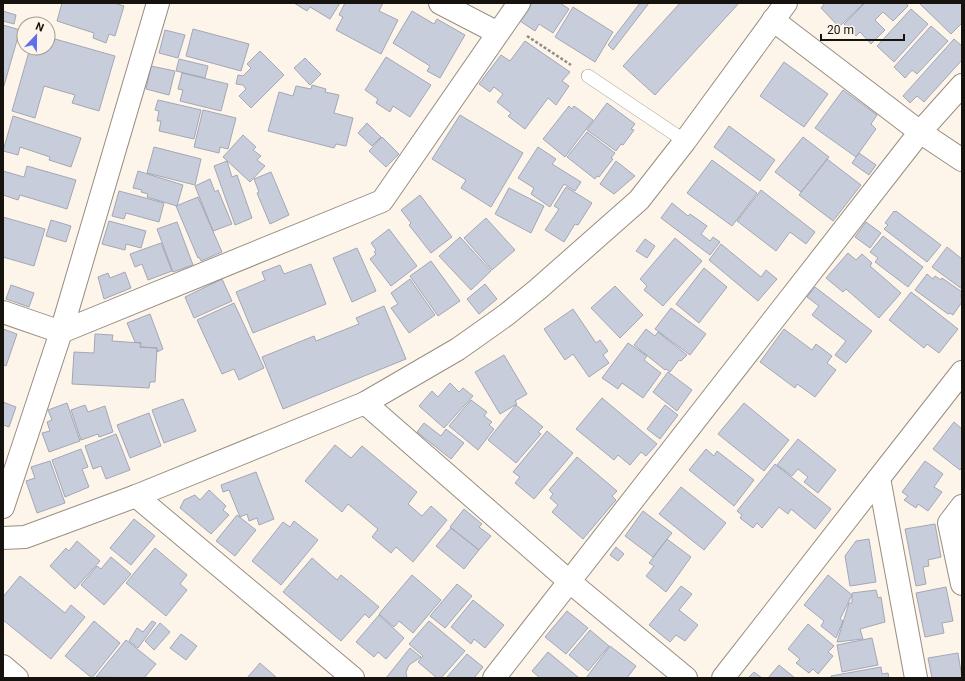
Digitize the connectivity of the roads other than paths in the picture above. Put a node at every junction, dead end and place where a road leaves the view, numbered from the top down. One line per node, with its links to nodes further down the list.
1 (158, 3): 12 (street)
2 (440, 3): 5 (street)
3 (518, 3): 5 (street)
4 (780, 11): 8 (street); 9 (street)
5 (502, 27): 12 (street)
6 (588, 76): 9 (lane)
7 (962, 85): 8 (street)
8 (920, 132): 10 (street); 20 (street)
9 (685, 141): 14 (street)
10 (962, 160)
11 (3, 312): 12 (street)
12 (61, 332): 18 (street)
13 (962, 372): 15 (street)
14 (365, 403): 16 (street); 20 (street)
15 (879, 478): 27 (street); 28 (street)
16 (136, 496): 19 (street); 24 (street)
17 (962, 506): 21 (street)
18 (3, 507)
19 (3, 538)
20 (570, 582): 25 (street); 26 (street)
21 (962, 584)
22 (3, 666): 23 (street)
23 (17, 678)
24 (353, 678)
25 (494, 678)
26 (686, 678)
27 (723, 678)
28 (916, 678)

